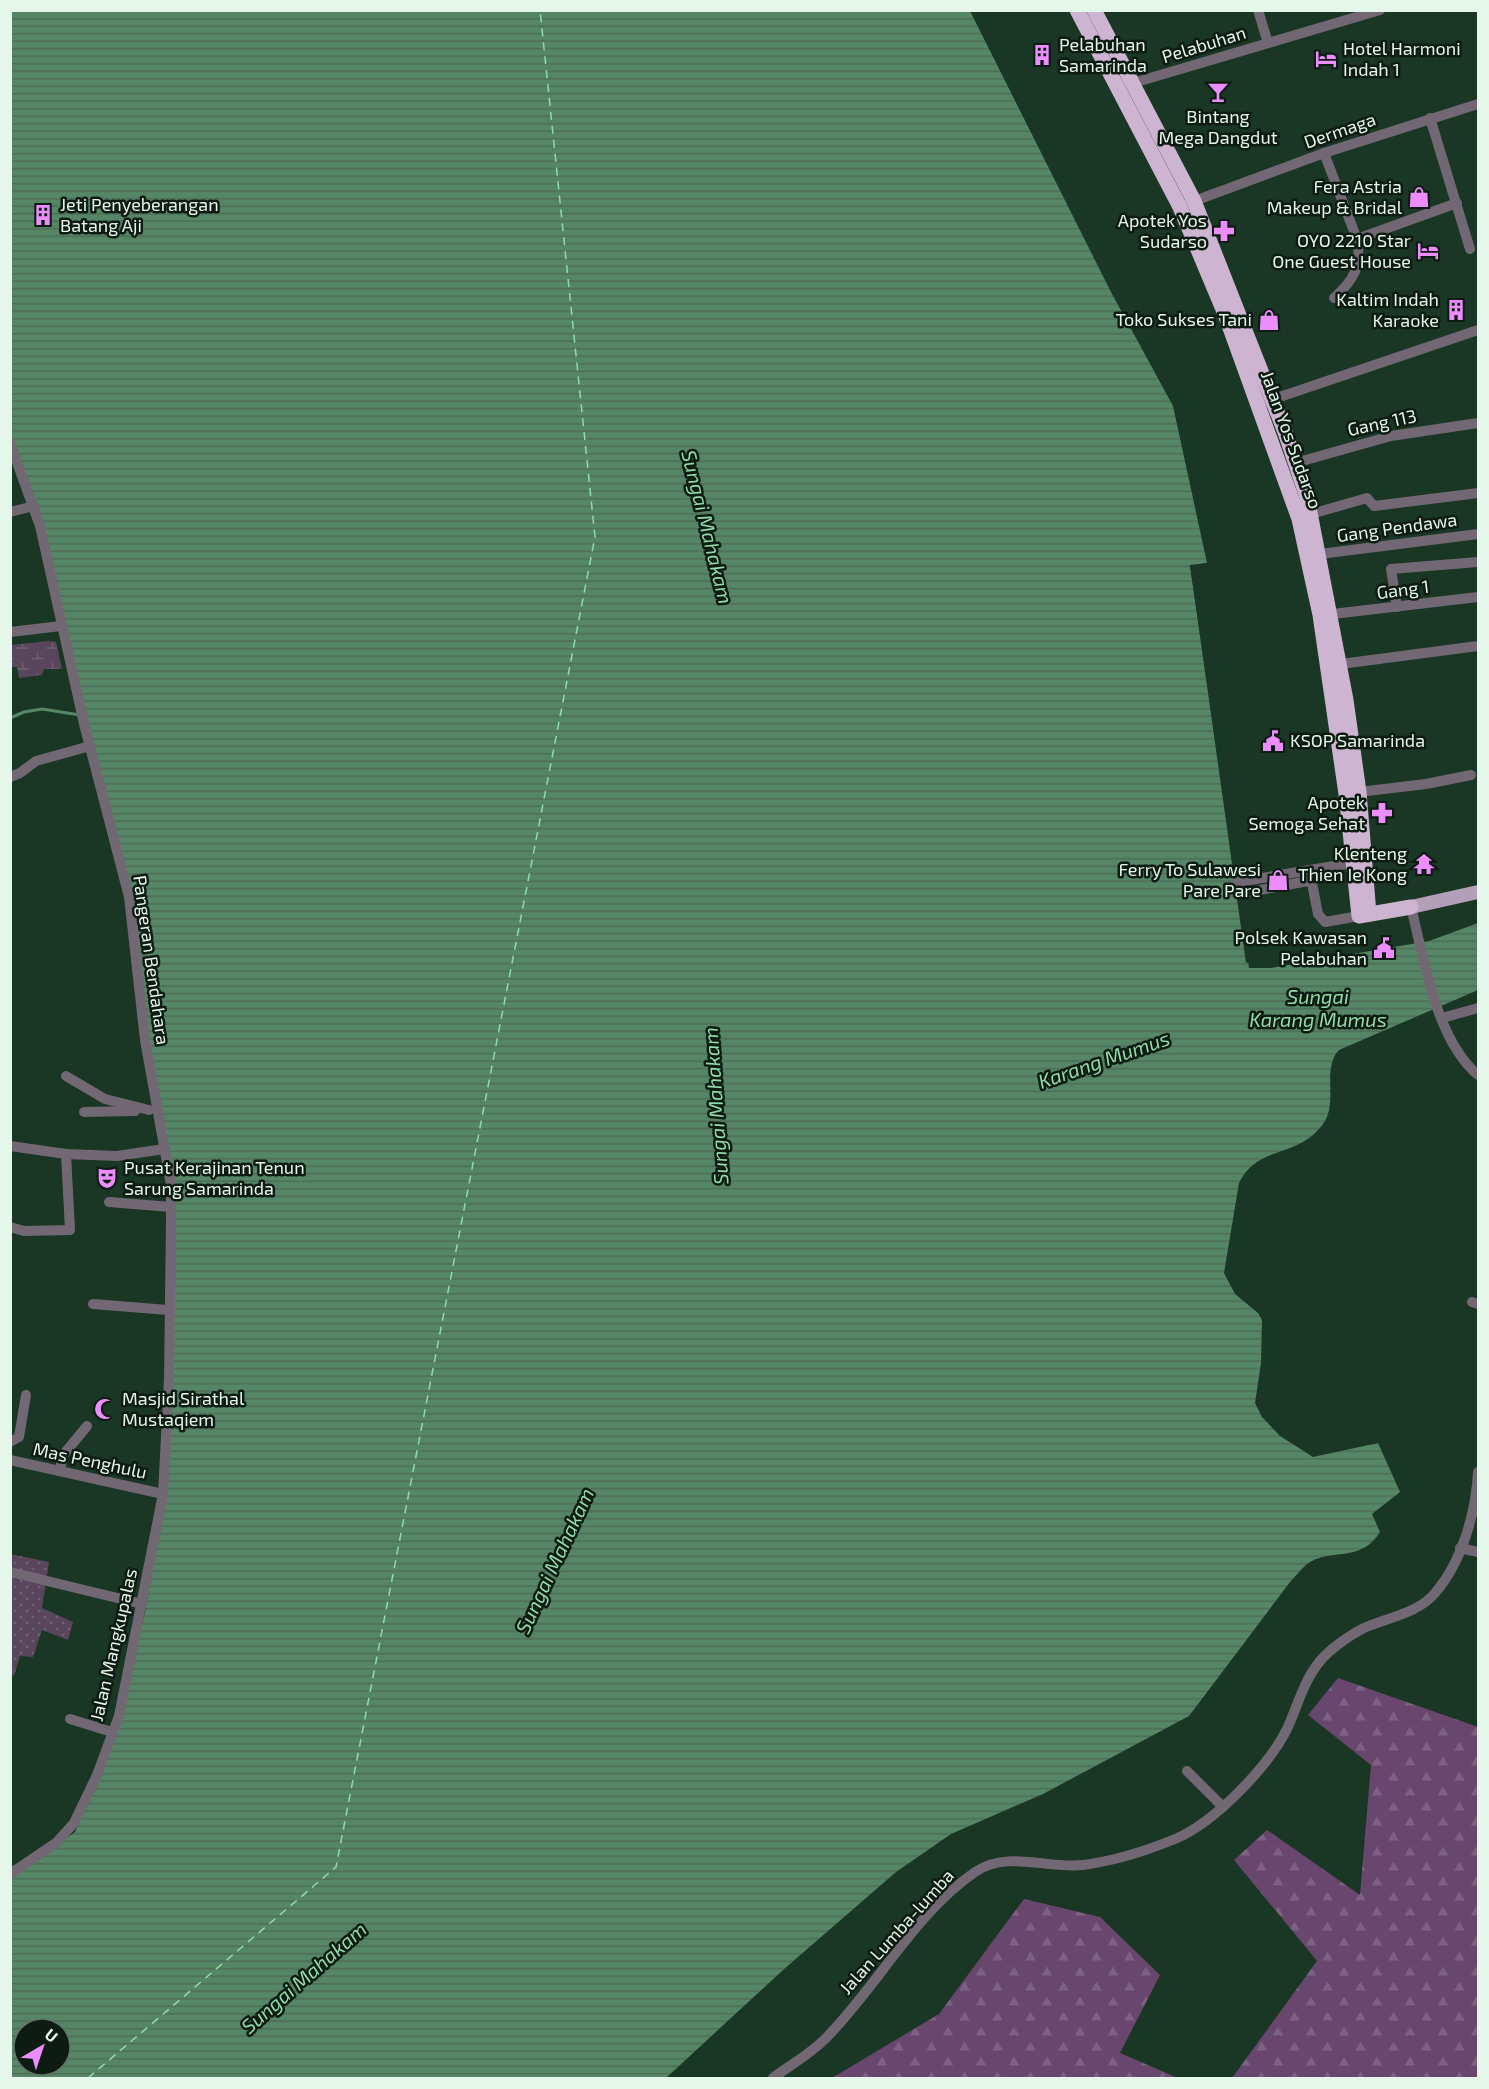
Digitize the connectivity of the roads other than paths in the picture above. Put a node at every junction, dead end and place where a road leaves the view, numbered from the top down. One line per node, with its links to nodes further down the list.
1 (1077, 10): 6 (highway, Jalan Yos Sudarso)
2 (1094, 10): 6 (highway, Jalan Yos Sudarso)
3 (1257, 10): 5 (street)
4 (1380, 10): 5 (street, Pelabuhan)
5 (1268, 43): 6 (street, Pelabuhan)
6 (1129, 86): 11 (highway, Jalan Yos Sudarso)
7 (1479, 104): 8 (street, Dermaga)
8 (1430, 118): 9 (street, Dermaga); 10 (street)
9 (1324, 153): 11 (street, Dermaga); 12 (street)
10 (1457, 203): 12 (street); 13 (street)
11 (1187, 204): 16 (highway, Jalan Yos Sudarso)
12 (1357, 239): 14 (street)
13 (1470, 249)
14 (1334, 298)
15 (1479, 330): 16 (street)
16 (1265, 402): 19 (highway, Jalan Yos Sudarso); 29 (highway, Jalan Yos Sudarso)
17 (1479, 423): 19 (street, Gang 113)
18 (10, 443): 21 (street, Pangeran Bendahara)
19 (1295, 463): 23 (highway, Jalan Yos Sudarso)
20 (1479, 492): 23 (street)
21 (34, 506): 22 (street); 30 (street, Pangeran Bendahara)
22 (10, 512)
23 (1311, 514): 25 (highway, Jalan Yos Sudarso)
24 (1479, 534): 25 (street, Gang Pendawa)
25 (1320, 554): 29 (highway, Jalan Yos Sudarso)
26 (1479, 562): 28 (street)
27 (1479, 597): 28 (street, Gang 1)
28 (1397, 607): 29 (street, Gang 1)
29 (1326, 615): 33 (highway, Jalan Yos Sudarso)
30 (62, 626): 31 (street); 34 (street, Pangeran Bendahara)
31 (10, 632)
32 (1479, 646): 33 (street)
33 (1334, 665): 37 (highway, Jalan Yos Sudarso); 38 (highway, Jalan Yos Sudarso)
34 (90, 746): 36 (street); 48 (street, Pangeran Bendahara)
35 (1471, 775): 37 (street)
36 (10, 777)
37 (1359, 792): 43 (highway, Jalan Yos Sudarso)
38 (1352, 864): 39 (street); 43 (highway, Jalan Yos Sudarso)
39 (1238, 882)
40 (1479, 892): 42 (main road)
41 (1239, 894): 43 (street)
42 (1411, 907): 43 (highway); 45 (street)
43 (1364, 915)
44 (1479, 1008): 45 (street)
45 (1440, 1013): 46 (street)
46 (1479, 1075)
47 (66, 1076): 48 (street)
48 (153, 1110): 49 (street); 51 (street, Pangeran Bendahara)
49 (84, 1112)
50 (10, 1146): 52 (street)
51 (164, 1149): 52 (street); 54 (street, Pangeran Bendahara)
52 (66, 1154): 55 (street)
53 (109, 1202): 54 (street)
54 (171, 1207): 57 (street, Pangeran Bendahara)
55 (10, 1227)
56 (93, 1304): 57 (street)
57 (168, 1310): 64 (street, Pangeran Bendahara)
58 (26, 1395): 60 (street)
59 (87, 1426): 62 (street)
60 (10, 1442)
61 (10, 1460): 62 (street, Mas Penghulu)
62 (61, 1466): 64 (street, Mas Penghulu)
63 (1479, 1472): 65 (street, Jalan Lumba-lumba)
64 (163, 1494): 69 (street, Jalan Mangkupalas)
65 (1477, 1499): 66 (street, Jalan Lumba-lumba)
66 (1460, 1548): 67 (street); 73 (street, Jalan Lumba-lumba)
67 (1479, 1552)
68 (10, 1572): 69 (street)
69 (142, 1604): 71 (street, Jalan Mangkupalas)
70 (70, 1719): 71 (street)
71 (112, 1732): 74 (street, Jalan Mangkupalas)
72 (1187, 1771): 73 (street)
73 (1223, 1807): 75 (street, Jalan Lumba-lumba)
74 (10, 1874)
75 (773, 2079)

